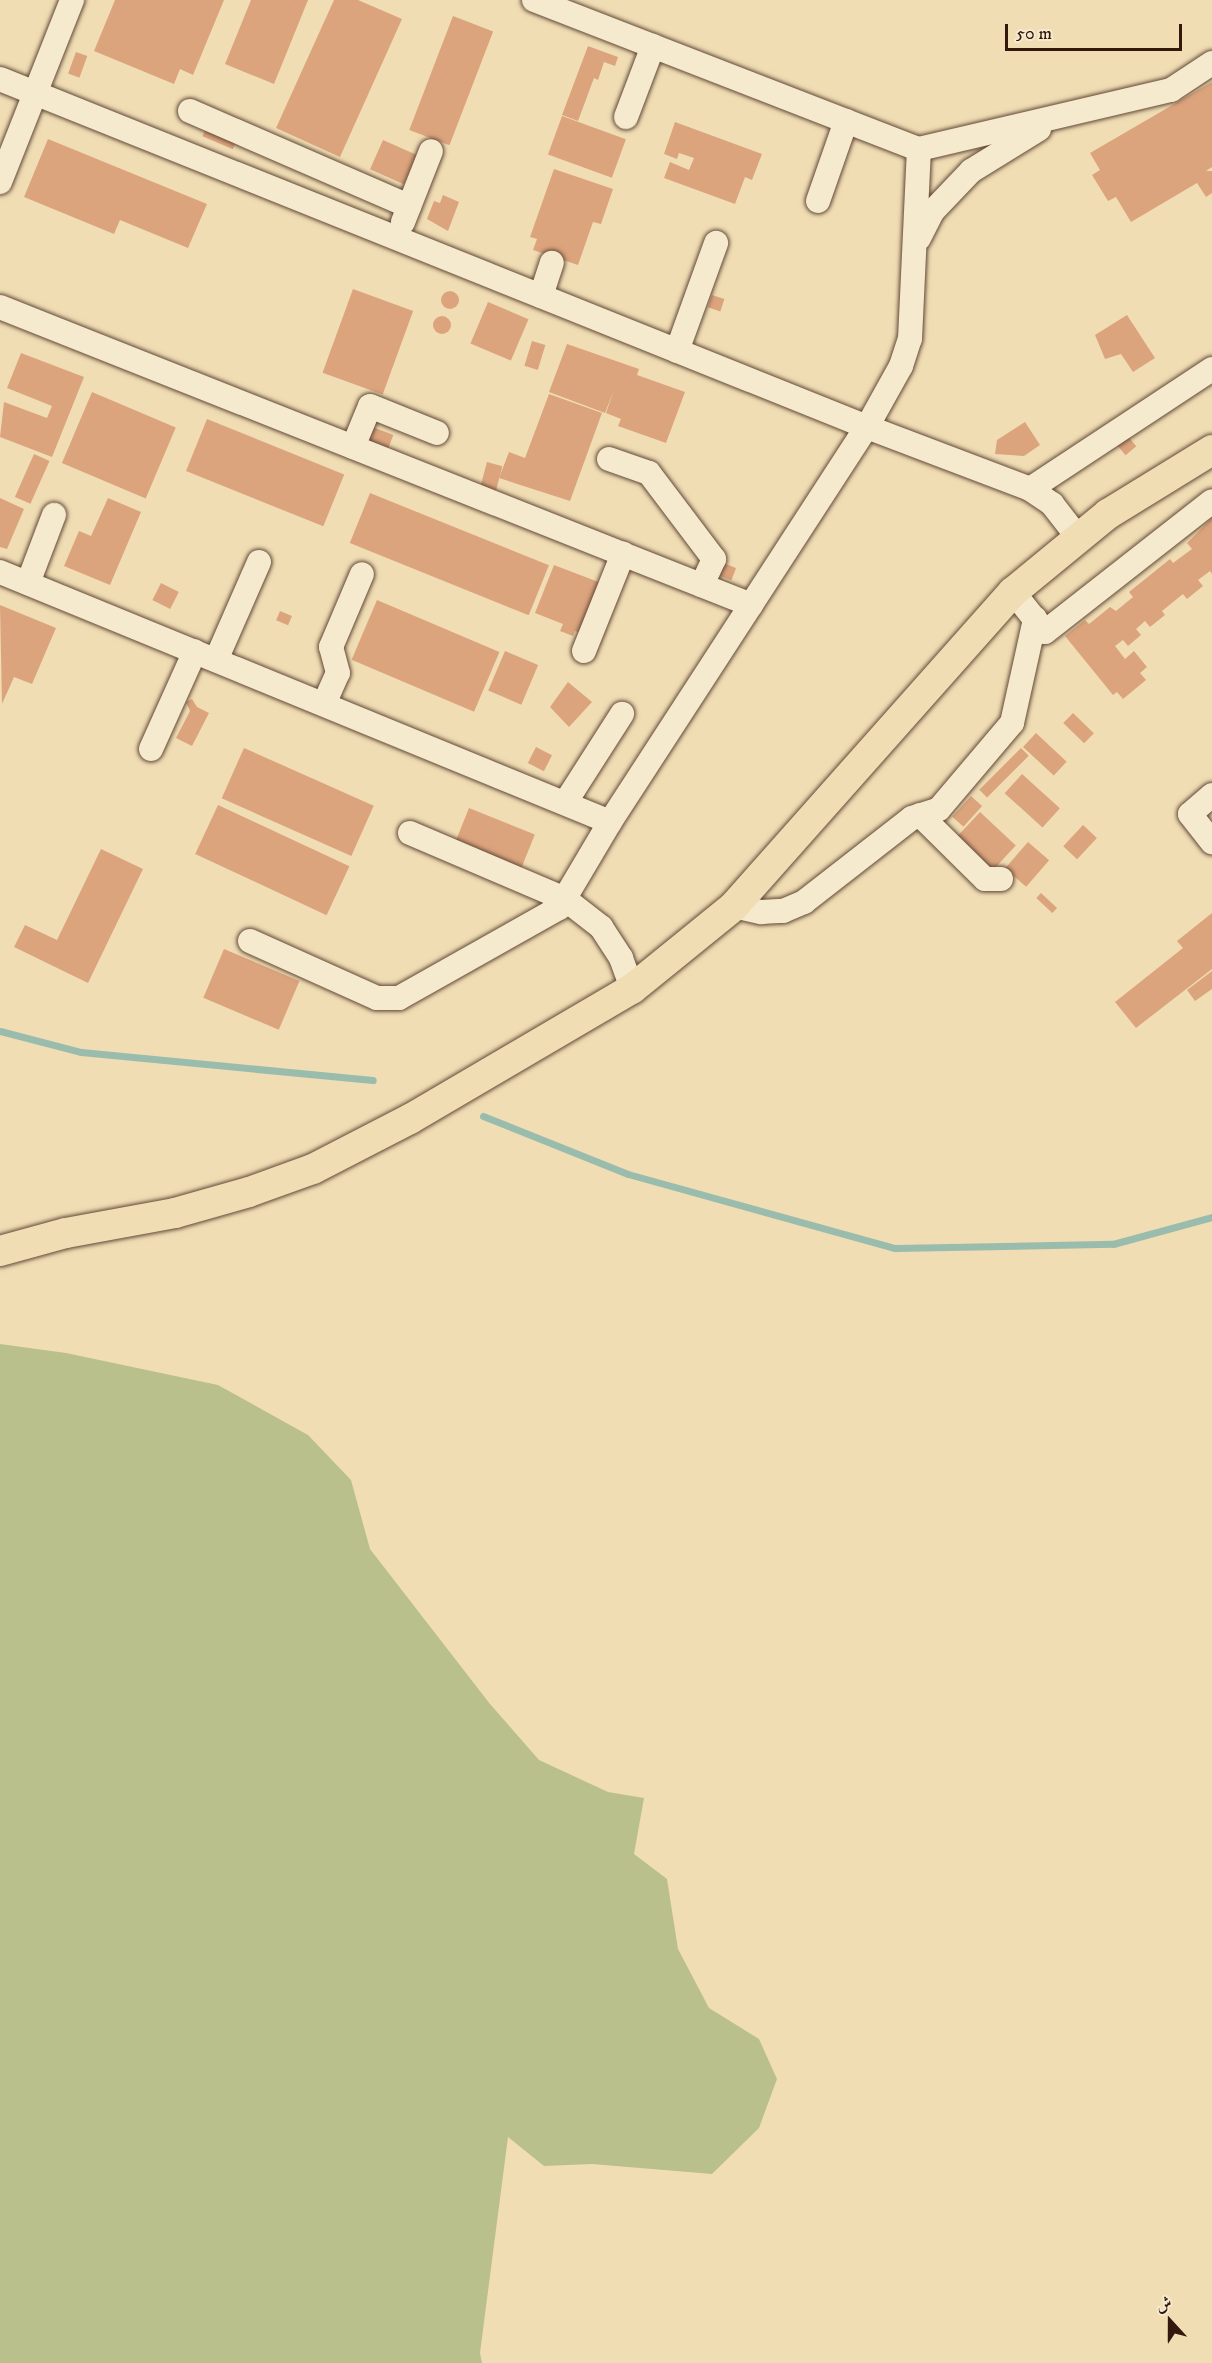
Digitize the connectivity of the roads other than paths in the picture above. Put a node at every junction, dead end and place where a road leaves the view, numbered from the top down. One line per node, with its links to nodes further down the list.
1 (72, 0): 6 (lane)
2 (534, 0): 3 (lane)
3 (653, 46): 9 (lane); 10 (lane)
4 (1212, 63): 8 (lane)
5 (0, 79): 6 (lane)
6 (35, 93): 13 (lane); 16 (lane)
7 (190, 111): 15 (lane)
8 (1065, 115): 11 (lane); 18 (lane)
9 (626, 117)
10 (846, 121): 11 (lane); 14 (lane)
11 (919, 149): 18 (lane)
12 (432, 152): 15 (lane)
13 (0, 182)
14 (818, 201)
15 (410, 206): 16 (lane)
16 (397, 238): 20 (lane)
17 (716, 243): 22 (lane)
18 (915, 245): 24 (lane)
19 (552, 263): 20 (lane)
20 (541, 296): 22 (lane)
21 (0, 307): 26 (lane)
22 (677, 351): 24 (lane)
23 (1212, 369): 29 (lane)
24 (867, 428): 29 (lane); 40 (lane)
25 (437, 433): 26 (lane)
26 (353, 447): 33 (lane)
27 (1212, 450): 32 (main road)
28 (609, 459): 38 (lane)
29 (1030, 489): 32 (lane)
30 (1212, 501): 41 (lane)
31 (54, 515): 37 (lane)
32 (1077, 536): 39 (main road)
33 (623, 554): 38 (lane); 42 (lane)
34 (259, 562): 43 (lane)
35 (0, 572): 37 (lane)
36 (362, 574): 44 (lane)
37 (27, 583): 43 (lane)
38 (702, 585): 40 (lane)
39 (1014, 592): 41 (lane); 55 (main road)
40 (751, 605): 50 (lane)
41 (1035, 619): 49 (lane)
42 (584, 651)
43 (205, 656): 44 (lane); 46 (lane)
44 (324, 704): 48 (lane)
45 (622, 714): 48 (lane)
46 (151, 750)
47 (1212, 795): 52 (lane)
48 (566, 803): 50 (lane)
49 (920, 815): 53 (lane); 55 (lane)
50 (610, 822): 54 (lane)
51 (410, 833): 54 (lane)
52 (1212, 842)
53 (1002, 879)
54 (566, 899): 56 (lane); 57 (lane)
55 (734, 906): 57 (main road)
56 (250, 941)
57 (633, 989): 58 (main road)
58 (0, 1251)

